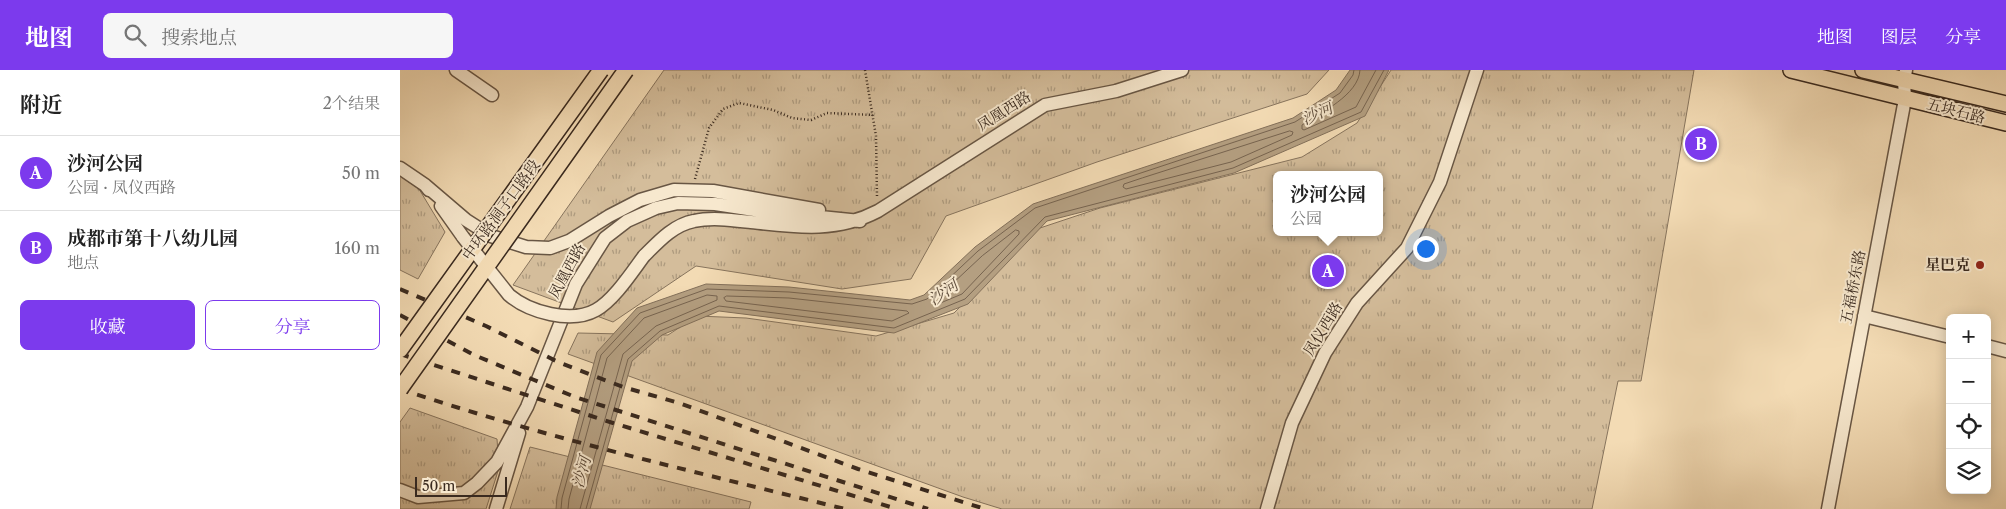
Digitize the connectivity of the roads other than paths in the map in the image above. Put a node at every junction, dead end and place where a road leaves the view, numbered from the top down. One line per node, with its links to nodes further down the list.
1 (456, 70): 9 (street)
2 (601, 70): 19 (main road, 中环路洞子口路段, bridge)
3 (626, 70): 21 (main road, bridge)
4 (1182, 70): 15 (street, 凤凰西路)
5 (1477, 70): 25 (street, 凤仪西路)
6 (1791, 70): 10 (main road, 五块石路)
7 (1863, 70): 8 (main road, 五块石路)
8 (1909, 78): 10 (street, 五福桥东路); 11 (main road, 五块石路)
9 (492, 95)
10 (1906, 99): 12 (main road, 五块石路); 16 (street, 五福桥东路)
11 (2006, 104)
12 (2006, 124)
13 (400, 168): 14 (street)
14 (425, 185): 15 (street, 凤凰西路); 15 (street, 凤凰西路, bridge)
15 (860, 220): 22 (street, 凤凰西路)
16 (1864, 316): 17 (street); 26 (street, 五福桥东路)
17 (1946, 336)
18 (1991, 347): 20 (street)
19 (400, 350)
20 (2006, 350)
21 (400, 389)
22 (527, 407): 23 (street, 凤凰西路); 24 (street)
23 (400, 490)
24 (496, 509)
25 (1267, 509)
26 (1828, 509)

